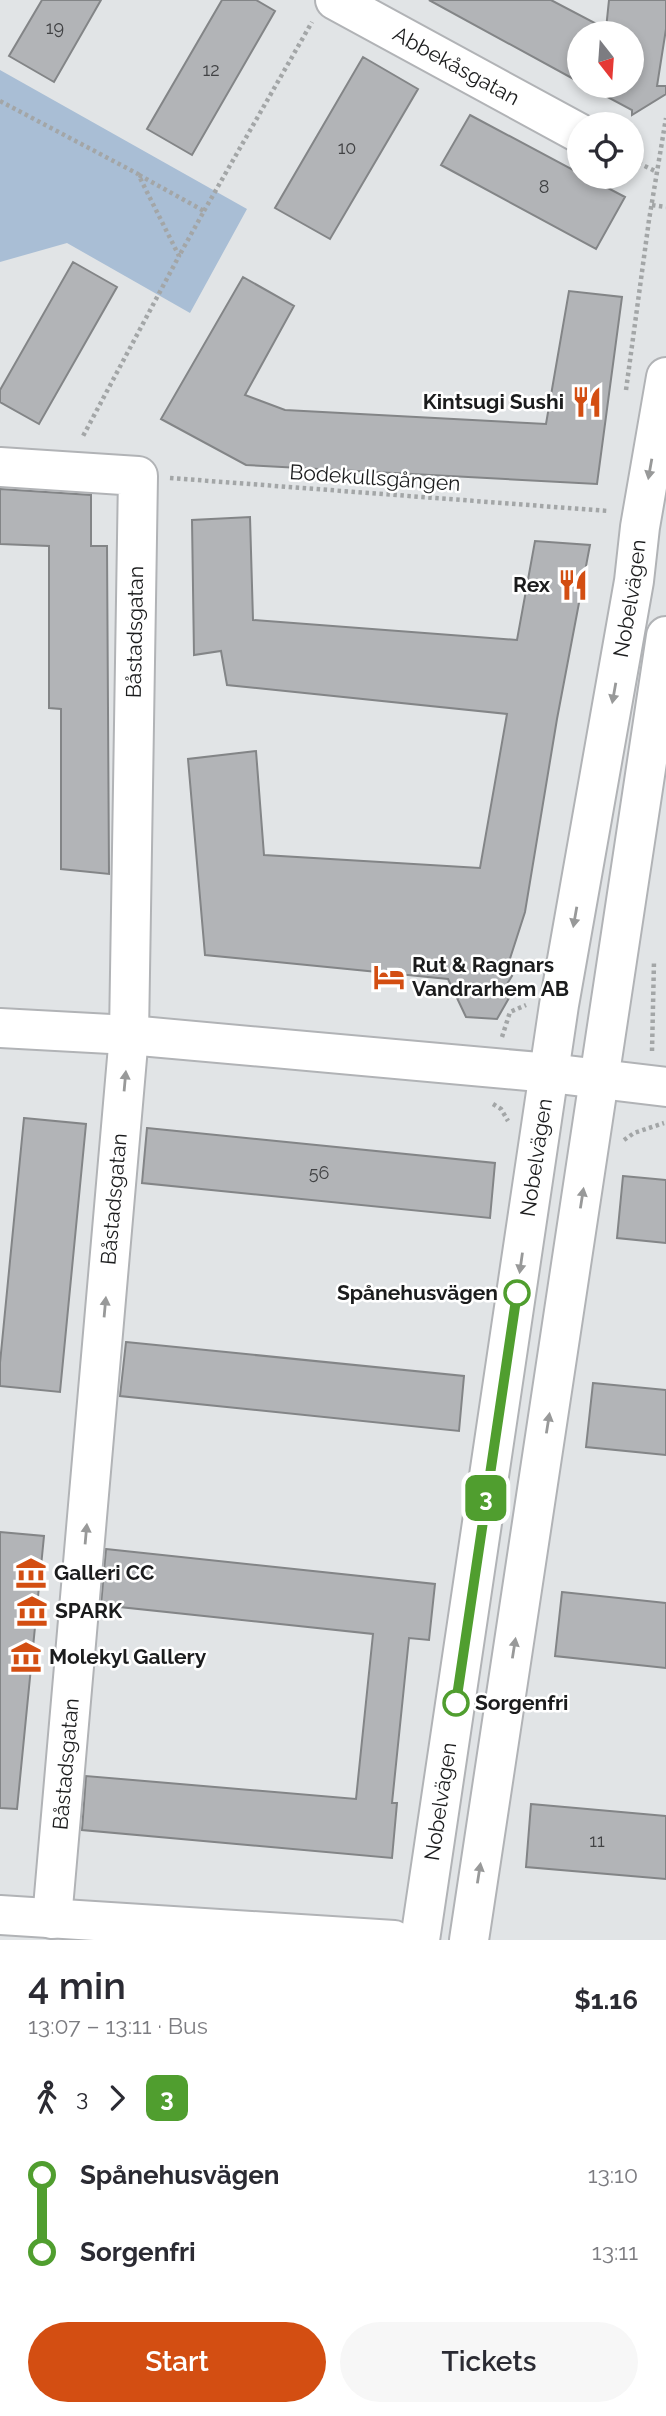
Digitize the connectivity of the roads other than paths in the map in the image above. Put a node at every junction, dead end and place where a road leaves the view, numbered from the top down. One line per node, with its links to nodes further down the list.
1 (326, 6): 2 (street, Abbekåsgatan)
2 (567, 127)
3 (666, 377): 8 (street, Nobelvägen, one-way to 8)
4 (0, 467): 7 (street, Båstadsgatan)
5 (666, 636): 9 (street, Nobelvägen)
6 (0, 1028): 7 (street)
7 (129, 1035): 8 (street); 12 (street, Båstadsgatan, one-way to 7)
8 (550, 1073): 9 (street); 14 (street, Nobelvägen, one-way to 14)
9 (599, 1079): 10 (street); 15 (street, Nobelvägen, one-way to 9)
10 (666, 1087)
11 (0, 1915): 12 (street)
12 (52, 1919): 13 (street)
13 (394, 1940)
14 (420, 1940)
15 (469, 1940)

